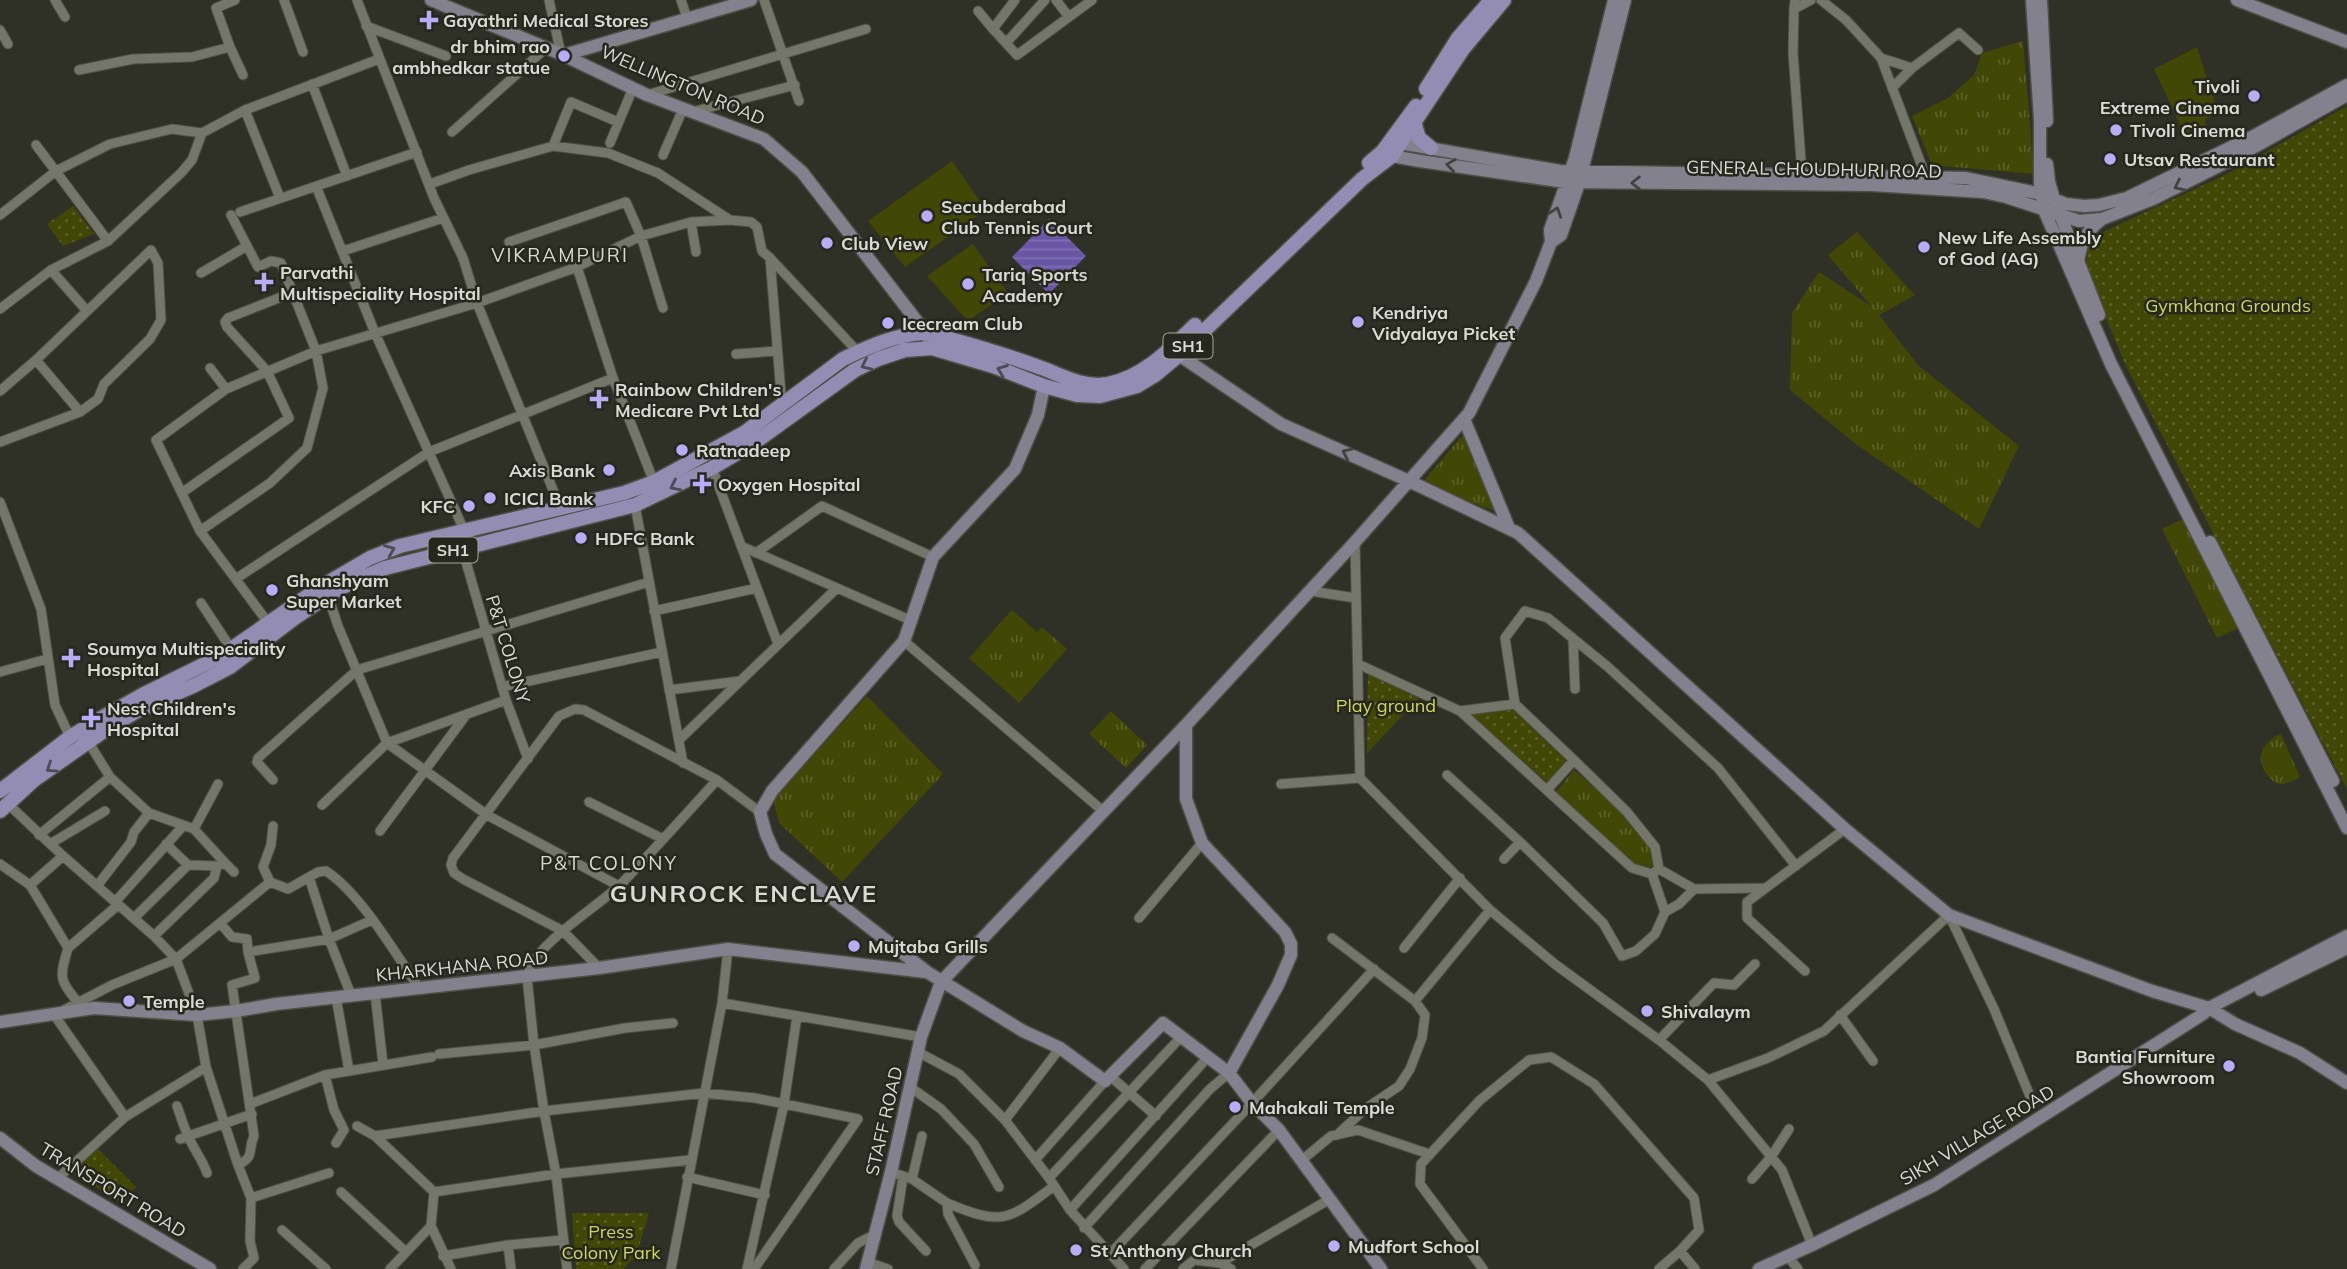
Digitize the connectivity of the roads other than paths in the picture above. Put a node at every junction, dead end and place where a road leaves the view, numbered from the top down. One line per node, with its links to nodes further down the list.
1 (55, 0): 25 (street)
2 (235, 0): 35 (street)
3 (284, 0): 38 (street)
4 (357, 0): 28 (street)
5 (431, 0): 36 (main road, WELLINGTON ROAD)
6 (549, 0): 40 (street)
7 (681, 0): 27 (street)
8 (751, 0): 27 (main road)
9 (764, 0): 39 (street)
10 (1015, 0): 30 (street)
11 (1045, 0): 33 (street)
12 (1056, 0): 26 (street)
13 (1092, 0): 26 (street)
14 (1491, 0): 64 (main road, SH1)
15 (1504, 0): 58 (main road, SH1)
16 (1614, 0): 72 (main road)
17 (1625, 0): 72 (main road)
18 (1811, 0): 23 (street)
19 (1821, 0): 42 (street)
20 (2032, 0): 70 (main road)
21 (2041, 0): 79 (main road)
22 (2237, 0): 32 (main road)
23 (1795, 5): 69 (street)
24 (978, 10): 30 (street)
25 (65, 17)
26 (1069, 17): 33 (street)
27 (687, 18): 40 (main road)
28 (366, 26): 41 (street); 43 (street)
29 (866, 29): 39 (street)
30 (993, 29): 33 (street)
31 (0, 30): 34 (street)
32 (2347, 42)
33 (1006, 43)
34 (8, 44)
35 (230, 47): 45 (street); 46 (street)
36 (545, 49): 40 (main road, WELLINGTON ROAD); 59 (street)
37 (1979, 50): 44 (street)
38 (303, 52)
39 (784, 54): 48 (street); 52 (street)
40 (562, 55): 50 (main road, WELLINGTON ROAD)
41 (446, 56)
42 (1881, 58): 44 (street); 51 (street)
43 (379, 60): 47 (street); 66 (street)
44 (1912, 68): 51 (street)
45 (79, 70)
46 (243, 75)
47 (312, 84): 55 (street); 71 (street)
48 (795, 85): 54 (street); 56 (street)
49 (2347, 85): 79 (main road)
50 (633, 88): 52 (main road, WELLINGTON ROAD); 57 (street)
51 (1892, 88): 73 (street)
52 (647, 95): 56 (main road, WELLINGTON ROAD)
53 (2347, 95): 84 (main road, one-way to 84)
54 (799, 102)
55 (245, 110): 60 (street); 78 (street)
56 (687, 111): 67 (street); 105 (main road, WELLINGTON ROAD)
57 (618, 122): 61 (street); 63 (street)
58 (1415, 125): 64 (main road, SH1); 65 (main road)
59 (452, 132)
60 (202, 133): 68 (street); 88 (street)
61 (610, 143)
62 (36, 145): 68 (street)
63 (553, 146): 74 (street); 85 (street)
64 (1392, 148): 65 (main road); 72 (main road, one-way to 64); 105 (main road, SH1); 111 (main road, SH1)
65 (1431, 148): 72 (main road)
66 (417, 152): 71 (street); 74 (street)
67 (663, 155)
68 (56, 171): 82 (street); 88 (street)
69 (1802, 174): 72 (main road); 73 (main road)
70 (2040, 175): 76 (main road); 77 (main road)
71 (347, 176): 75 (street)
72 (1575, 176): 80 (main road, GENERAL CHOUDHURI ROAD, one-way to 72); 122 (main road)
73 (1926, 177): 76 (main road)
74 (430, 184): 83 (street)
75 (316, 186): 78 (street); 92 (street)
76 (2025, 191): 77 (main road)
77 (2041, 194): 79 (main road); 80 (main road)
78 (280, 198): 91 (street)
79 (2054, 199): 81 (main road)
80 (2044, 210): 81 (main road, GENERAL CHOUDHURI ROAD); 89 (main road)
81 (2059, 214): 84 (main road); 89 (main road)
82 (0, 215)
83 (443, 218): 92 (street); 100 (street)
84 (2102, 219): 95 (main road)
85 (730, 220): 86 (street); 94 (street)
86 (691, 222): 87 (street); 93 (street)
87 (641, 236): 90 (street); 96 (street); 101 (street)
88 (107, 241): 97 (street)
89 (2063, 241): 95 (main road); 197 (main road)
90 (509, 242)
91 (247, 246): 98 (street); 99 (street)
92 (343, 251): 104 (street)
93 (696, 252)
94 (770, 258): 108 (street); 109 (street)
95 (2078, 264): 189 (main road)
96 (577, 267): 100 (street); 115 (street)
97 (51, 270): 102 (street); 103 (street)
98 (201, 273)
99 (294, 292): 107 (street); 114 (street)
100 (477, 303): 104 (street); 121 (street)
101 (663, 308)
102 (0, 309)
103 (87, 311): 112 (street); 120 (street)
104 (375, 332): 107 (street); 124 (street)
105 (926, 333): 106 (main road, WELLINGTON ROAD); 109 (main road, SH1)
106 (932, 348): 116 (main road, SH1, one-way to 106); 125 (main road, SH1, one-way to 125)
107 (316, 351): 114 (street); 134 (street)
108 (777, 351): 110 (street); 119 (street)
109 (859, 352): 119 (main road, SH1)
110 (736, 354)
111 (1179, 355): 116 (main road, SH1); 126 (main road, one-way to 111)
112 (36, 359): 118 (street); 120 (street)
113 (210, 368): 117 (street)
114 (267, 371): 117 (street); 128 (street)
115 (613, 378): 121 (street); 127 (street)
116 (1044, 386): 139 (main road)
117 (226, 389): 128 (street)
118 (0, 391)
119 (782, 406): 127 (main road, SH1)
120 (80, 412): 123 (street)
121 (523, 414): 124 (street); 131 (street)
122 (1464, 419): 126 (main road); 132 (main road)
123 (0, 442)
124 (429, 453): 133 (street); 140 (street)
125 (712, 468): 130 (main road, SH1, one-way to 130); 136 (street)
126 (1409, 481): 132 (main road); 135 (main road)
127 (654, 482): 131 (main road, SH1)
128 (183, 492): 134 (street)
129 (0, 502): 157 (street)
130 (635, 505): 137 (main road, SH1); 141 (street)
131 (560, 507): 133 (main road, SH1)
132 (1509, 528): 199 (main road)
133 (464, 530): 150 (main road, SH1, one-way to 133)
134 (200, 531): 140 (street)
135 (1355, 542): 144 (main road); 146 (street)
136 (741, 547): 138 (street); 142 (street)
137 (462, 548): 145 (main road, SH1); 151 (street, P&T COLONY)
138 (756, 553): 139 (street); 143 (street)
139 (933, 556): 149 (main road)
140 (237, 578): 150 (street)
141 (649, 582): 148 (street); 151 (street)
142 (757, 588): 148 (street); 154 (street)
143 (836, 588): 149 (street); 154 (street)
144 (1310, 591): 146 (street); 169 (main road)
145 (328, 596): 156 (main road, SH1); 159 (street)
146 (1356, 598): 158 (street)
147 (201, 603): 156 (street)
148 (654, 611): 155 (street)
149 (910, 620): 153 (main road)
150 (269, 624): 156 (main road, SH1)
151 (485, 632): 159 (street); 162 (street, P&T COLONY)
152 (1573, 638): 163 (street); 166 (street); 212 (street)
153 (904, 641): 191 (street); 192 (main road)
154 (778, 644): 161 (street)
155 (662, 652): 162 (street); 164 (street)
156 (228, 658): 170 (main road, SH1); 172 (main road, SH1)
157 (47, 659): 160 (street); 170 (street)
158 (1357, 664): 167 (street); 180 (street)
159 (357, 670): 173 (street); 181 (street)
160 (0, 672)
161 (740, 681): 164 (street); 171 (street)
162 (502, 687): 165 (street, P&T COLONY)
163 (1575, 689)
164 (669, 690): 171 (street)
165 (506, 700): 168 (street); 174 (street, P&T COLONY)
166 (1515, 704): 167 (street); 175 (street)
167 (1460, 711): 185 (street)
168 (467, 714): 173 (street); 177 (street)
169 (1186, 725): 191 (main road); 204 (main road)
170 (70, 737): 186 (main road, SH1)
171 (679, 740): 176 (street)
172 (89, 743): 179 (street); 186 (main road, SH1, one-way to 186)
173 (387, 743): 177 (street); 188 (street)
174 (528, 759): 176 (street); 194 (street)
175 (1574, 760): 185 (street); 213 (street)
176 (683, 763): 182 (street)
177 (424, 769): 194 (street); 200 (street)
178 (1447, 775): 203 (street)
179 (110, 777): 193 (street); 201 (street)
180 (1360, 778): 184 (street); 216 (street)
181 (273, 780)
182 (716, 780): 192 (street); 202 (street)
183 (218, 784): 198 (street)
184 (1280, 784)
185 (1547, 790): 213 (street)
186 (2, 802): 201 (street)
187 (589, 802): 202 (street)
188 (322, 806)
189 (2347, 809)
190 (105, 811): 205 (street)
191 (1103, 811): 248 (main road)
192 (760, 812): 246 (main road)
193 (149, 813): 195 (street); 219 (street)
194 (487, 815): 220 (street); 231 (street)
195 (183, 825): 198 (street); 206 (street)
196 (273, 827): 217 (street)
197 (2347, 828)
198 (194, 829): 211 (street)
199 (1845, 830): 212 (street); 226 (main road)
200 (380, 831)
201 (39, 835): 205 (street)
202 (663, 839): 220 (street)
203 (1520, 842): 208 (street); 225 (street)
204 (1202, 843): 228 (street); 275 (main road)
205 (50, 844): 207 (street)
206 (166, 845): 210 (street); 223 (street)
207 (63, 856): 218 (street); 219 (street)
208 (1504, 859)
209 (0, 864): 218 (street)
210 (187, 865): 211 (street); 227 (street)
211 (221, 865): 214 (street); 232 (street)
212 (1796, 866): 221 (street)
213 (1655, 871): 222 (street); 225 (street)
214 (234, 872)
215 (309, 877): 217 (street); 229 (street); 235 (street)
216 (1460, 878): 224 (street); 237 (street)
217 (270, 882): 230 (street)
218 (30, 885): 236 (street)
219 (97, 886): 223 (street)
220 (619, 886): 231 (street)
221 (1766, 888): 222 (street); 245 (street)
222 (1694, 889): 225 (street)
223 (117, 904): 227 (street); 236 (street)
224 (1490, 910): 253 (street); 266 (street)
225 (1665, 912)
226 (1949, 915): 257 (main road); 261 (street); 283 (street)
227 (134, 918): 232 (street)
228 (1139, 918)
229 (372, 920): 235 (street); 249 (street)
230 (220, 923): 240 (street); 241 (street)
231 (563, 932): 243 (street); 247 (street)
232 (154, 936): 241 (street)
233 (2347, 936): 257 (main road, SIKH VILLAGE ROAD)
234 (1332, 938): 244 (street)
235 (329, 939): 240 (street); 251 (street)
236 (68, 948): 254 (street)
237 (1404, 948)
238 (2347, 948): 257 (main road, SIKH VILLAGE ROAD)
239 (728, 949): 243 (main road, KHARKHANA ROAD); 246 (main road, KHARKHANA ROAD); 255 (street)
240 (248, 952): 256 (street)
241 (176, 959): 254 (street); 259 (street)
242 (1755, 964): 266 (street)
243 (598, 968): 247 (main road, KHARKHANA ROAD)
244 (1374, 969): 253 (street); 284 (street)
245 (1805, 971)
246 (926, 972): 248 (main road)
247 (527, 977): 249 (main road, KHARKHANA ROAD); 267 (street)
248 (941, 982): 264 (main road, STAFF ROAD); 268 (main road)
249 (419, 988): 250 (main road, KHARKHANA ROAD)
250 (375, 993): 251 (main road, KHARKHANA ROAD); 272 (street)
251 (351, 995): 252 (main road, KHARKHANA ROAD)
252 (336, 997): 256 (main road, KHARKHANA ROAD); 274 (street)
253 (1415, 1001): 296 (street)
254 (78, 1002): 258 (street)
255 (722, 1003): 260 (street); 281 (street)
256 (236, 1012): 259 (main road, KHARKHANA ROAD); 287 (street)
257 (2210, 1012): 279 (main road); 330 (main road, SIKH VILLAGE ROAD)
258 (56, 1013): 259 (main road, KHARKHANA ROAD); 262 (main road, KHARKHANA ROAD); 290 (street)
259 (197, 1015): 273 (street)
260 (797, 1016): 264 (street); 285 (street)
261 (1840, 1016): 271 (street); 278 (street)
262 (0, 1022)
263 (673, 1023): 267 (street)
264 (921, 1037): 269 (main road, STAFF ROAD)
265 (1181, 1037): 270 (main road); 277 (main road); 282 (street)
266 (1659, 1040): 278 (street)
267 (534, 1045): 272 (street); 288 (street)
268 (1060, 1048): 277 (main road); 291 (street)
269 (918, 1052): 280 (main road, STAFF ROAD); 291 (street)
270 (1208, 1057): 275 (main road); 289 (street)
271 (1873, 1061)
272 (383, 1064): 274 (street)
273 (206, 1067): 290 (street); 292 (street)
274 (349, 1071): 276 (street)
275 (1229, 1073): 284 (main road); 325 (street)
276 (325, 1075): 287 (street); 301 (street)
277 (1108, 1079): 282 (street); 305 (street)
278 (1708, 1080): 303 (street)
279 (2347, 1083)
280 (910, 1087): 311 (main road, STAFF ROAD); 316 (street)
281 (704, 1093): 285 (street); 288 (street); 304 (street)
282 (1129, 1093): 289 (street); 315 (street)
283 (2030, 1096)
284 (1252, 1103): 295 (main road); 334 (street)
285 (784, 1104): 319 (street); 349 (street)
286 (177, 1106): 300 (street)
287 (251, 1109): 292 (street); 307 (street)
288 (544, 1111): 297 (street); 310 (street)
289 (1156, 1116): 323 (street)
290 (125, 1117): 313 (street)
291 (1005, 1120): 305 (street)
292 (224, 1123): 300 (street); 307 (street)
293 (356, 1126): 297 (street)
294 (1789, 1129): 303 (street)
295 (1279, 1130): 306 (main road); 353 (street)
296 (1337, 1135): 302 (street); 306 (street)
297 (375, 1136): 318 (street)
298 (922, 1136): 311 (street)
299 (0, 1138): 313 (main road, TRANSPORT ROAD)
300 (184, 1138): 308 (street)
301 (336, 1143)
302 (1429, 1154): 332 (street); 357 (street)
303 (1771, 1157): 314 (street); 330 (street)
304 (690, 1160): 310 (street); 312 (street)
305 (1035, 1160): 315 (street)
306 (1302, 1160): 321 (main road)
307 (238, 1165): 320 (street)
308 (206, 1173)
309 (329, 1173): 320 (street)
310 (556, 1174): 318 (street); 328 (street)
311 (902, 1176): 322 (street); 327 (main road, STAFF ROAD); 331 (street)
312 (687, 1177): 319 (street); 347 (street)
313 (58, 1178): 340 (main road, TRANSPORT ROAD)
314 (1752, 1179)
315 (1052, 1182): 322 (street); 323 (street)
316 (999, 1187)
317 (341, 1192): 333 (street)
318 (434, 1192): 324 (street)
319 (765, 1195): 348 (street)
320 (251, 1198): 341 (street)
321 (1330, 1199): 337 (street); 356 (main road)
322 (947, 1203): 338 (street)
323 (1070, 1210): 325 (street)
324 (430, 1226): 333 (street); 335 (street)
325 (1084, 1228): 334 (street)
326 (282, 1230): 342 (street)
327 (873, 1235): 339 (main road, STAFF ROAD); 350 (street)
328 (563, 1240): 329 (street); 346 (street)
329 (508, 1245): 335 (street); 345 (street)
330 (1812, 1245): 336 (main road, SIKH VILLAGE ROAD)
331 (926, 1251)
332 (1680, 1251): 358 (street); 359 (street)
333 (406, 1252): 343 (street)
334 (1110, 1255): 352 (street)
335 (443, 1256): 344 (street)
336 (1788, 1257): 360 (main road, SIKH VILLAGE ROAD); 361 (street)
337 (1220, 1263): 354 (street); 355 (street)
338 (975, 1265)
339 (866, 1266): 351 (street)
340 (210, 1269)
341 (243, 1269)
342 (326, 1269)
343 (390, 1269)
344 (450, 1269)
345 (511, 1269)
346 (567, 1269)
347 (671, 1269)
348 (747, 1269)
349 (754, 1269)
350 (834, 1269)
351 (888, 1269)
352 (1124, 1269)
353 (1145, 1269)
354 (1182, 1269)
355 (1231, 1269)
356 (1381, 1269)
357 (1482, 1269)
358 (1659, 1269)
359 (1695, 1269)
360 (1759, 1269)
361 (1798, 1269)

